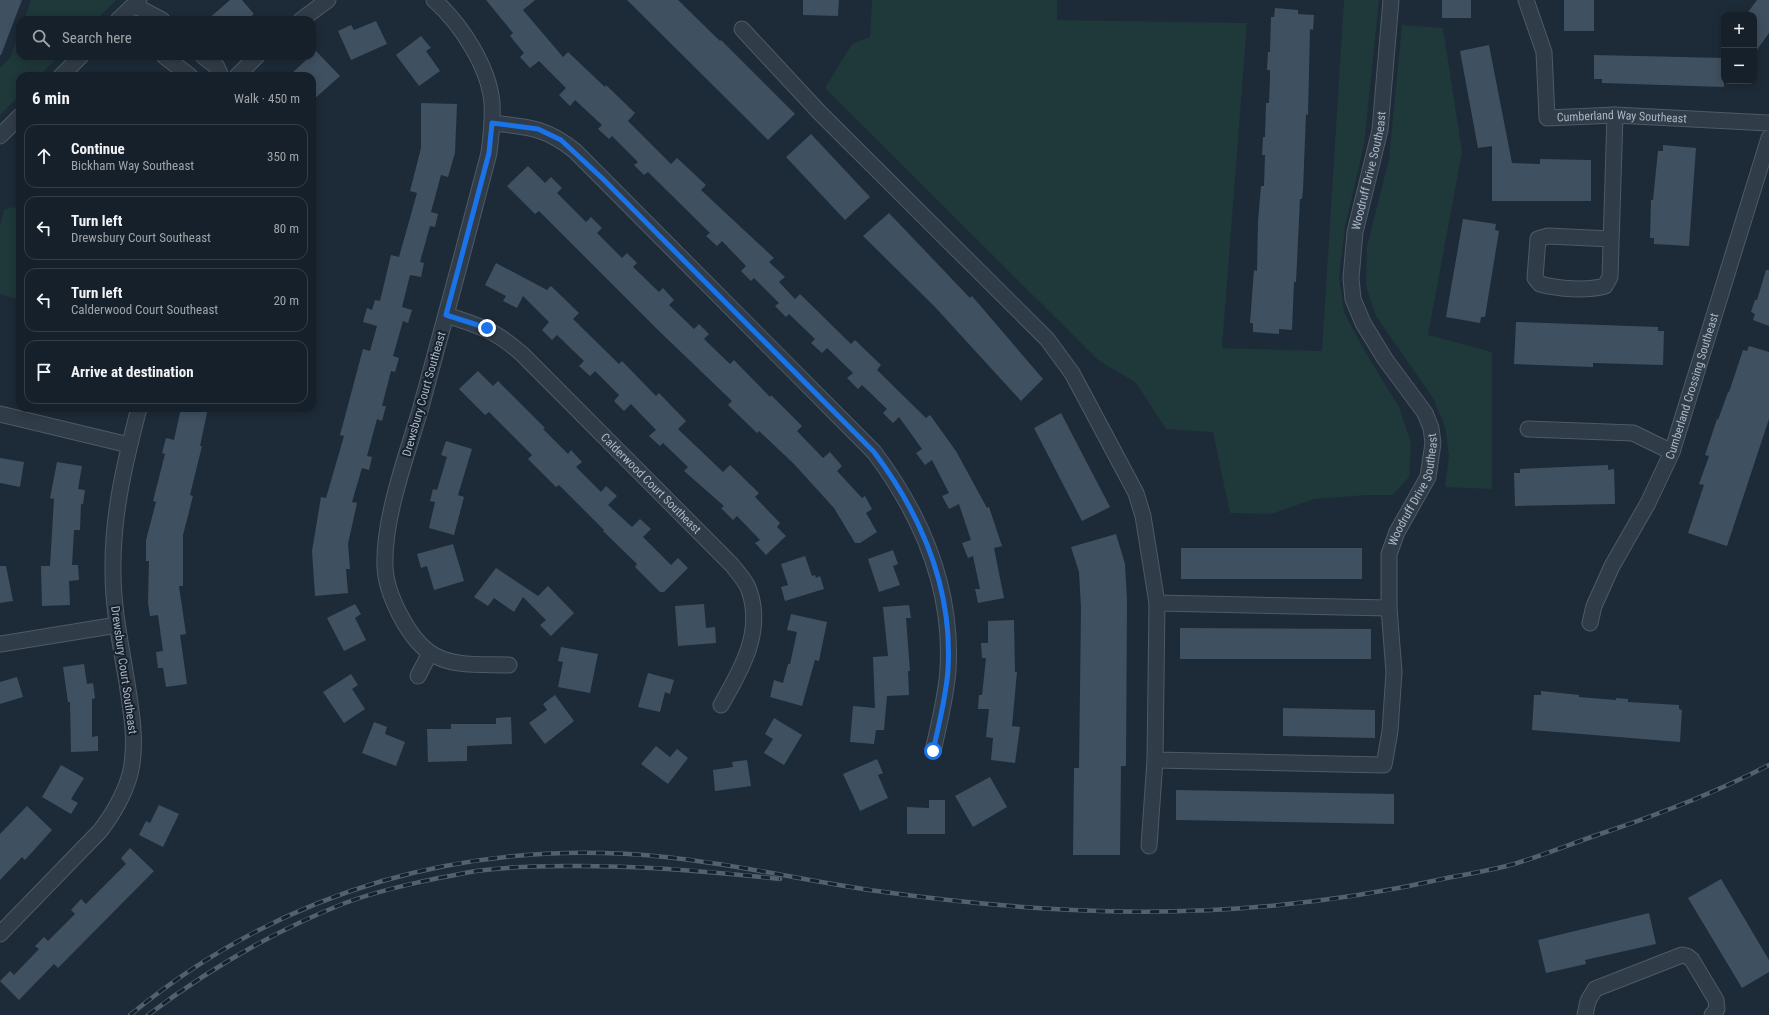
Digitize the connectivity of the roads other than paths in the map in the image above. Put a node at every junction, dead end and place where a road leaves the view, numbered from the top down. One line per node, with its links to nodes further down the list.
1 (328, 0): 9 (street)
2 (434, 0): 21 (street, Drewsbury Court Southeast)
3 (1391, 0): 33 (street, Woodruff Drive Southeast)
4 (1526, 0): 19 (street, Cumberland Way Southeast)
5 (137, 2): 6 (street); 7 (street); 8 (street)
6 (122, 16)
7 (140, 16)
8 (156, 16)
9 (306, 16)
10 (742, 29): 32 (street)
11 (77, 60): 15 (street)
12 (169, 60): 16 (street)
13 (208, 60): 17 (street)
14 (253, 60): 18 (street)
15 (65, 72)
16 (185, 72)
17 (219, 72)
18 (241, 72)
19 (1616, 115): 22 (street, Cumberland Way Southeast); 25 (street)
20 (16, 120): 23 (street)
21 (492, 123): 26 (street, Drewsbury Court Southeast); 41 (street)
22 (1769, 123)
23 (0, 136)
24 (1769, 138): 31 (street, Cumberland Crossing Southeast)
25 (1611, 238): 25 (street)
26 (446, 315): 37 (street, Drewsbury Court Southeast); 40 (street, Calderwood Court Southeast)
27 (137, 412): 30 (street, Drewsbury Court Southeast)
28 (0, 414): 30 (street)
29 (1528, 429): 31 (street)
30 (129, 445): 35 (street, Drewsbury Court Southeast)
31 (1672, 452): 34 (street, Cumberland Crossing Southeast)
32 (1157, 603): 33 (street); 42 (street)
33 (1389, 608): 42 (street, Woodruff Drive Southeast)
34 (1590, 623)
35 (117, 625): 36 (street); 44 (street, Drewsbury Court Southeast)
36 (0, 644)
37 (430, 652): 38 (street, Drewsbury Court Southeast); 39 (street)
38 (509, 665)
39 (418, 676)
40 (721, 705)
41 (933, 751)
42 (1155, 760): 43 (street)
43 (1149, 846)
44 (0, 934)
45 (1585, 1015): 46 (street)
46 (1712, 1015)

